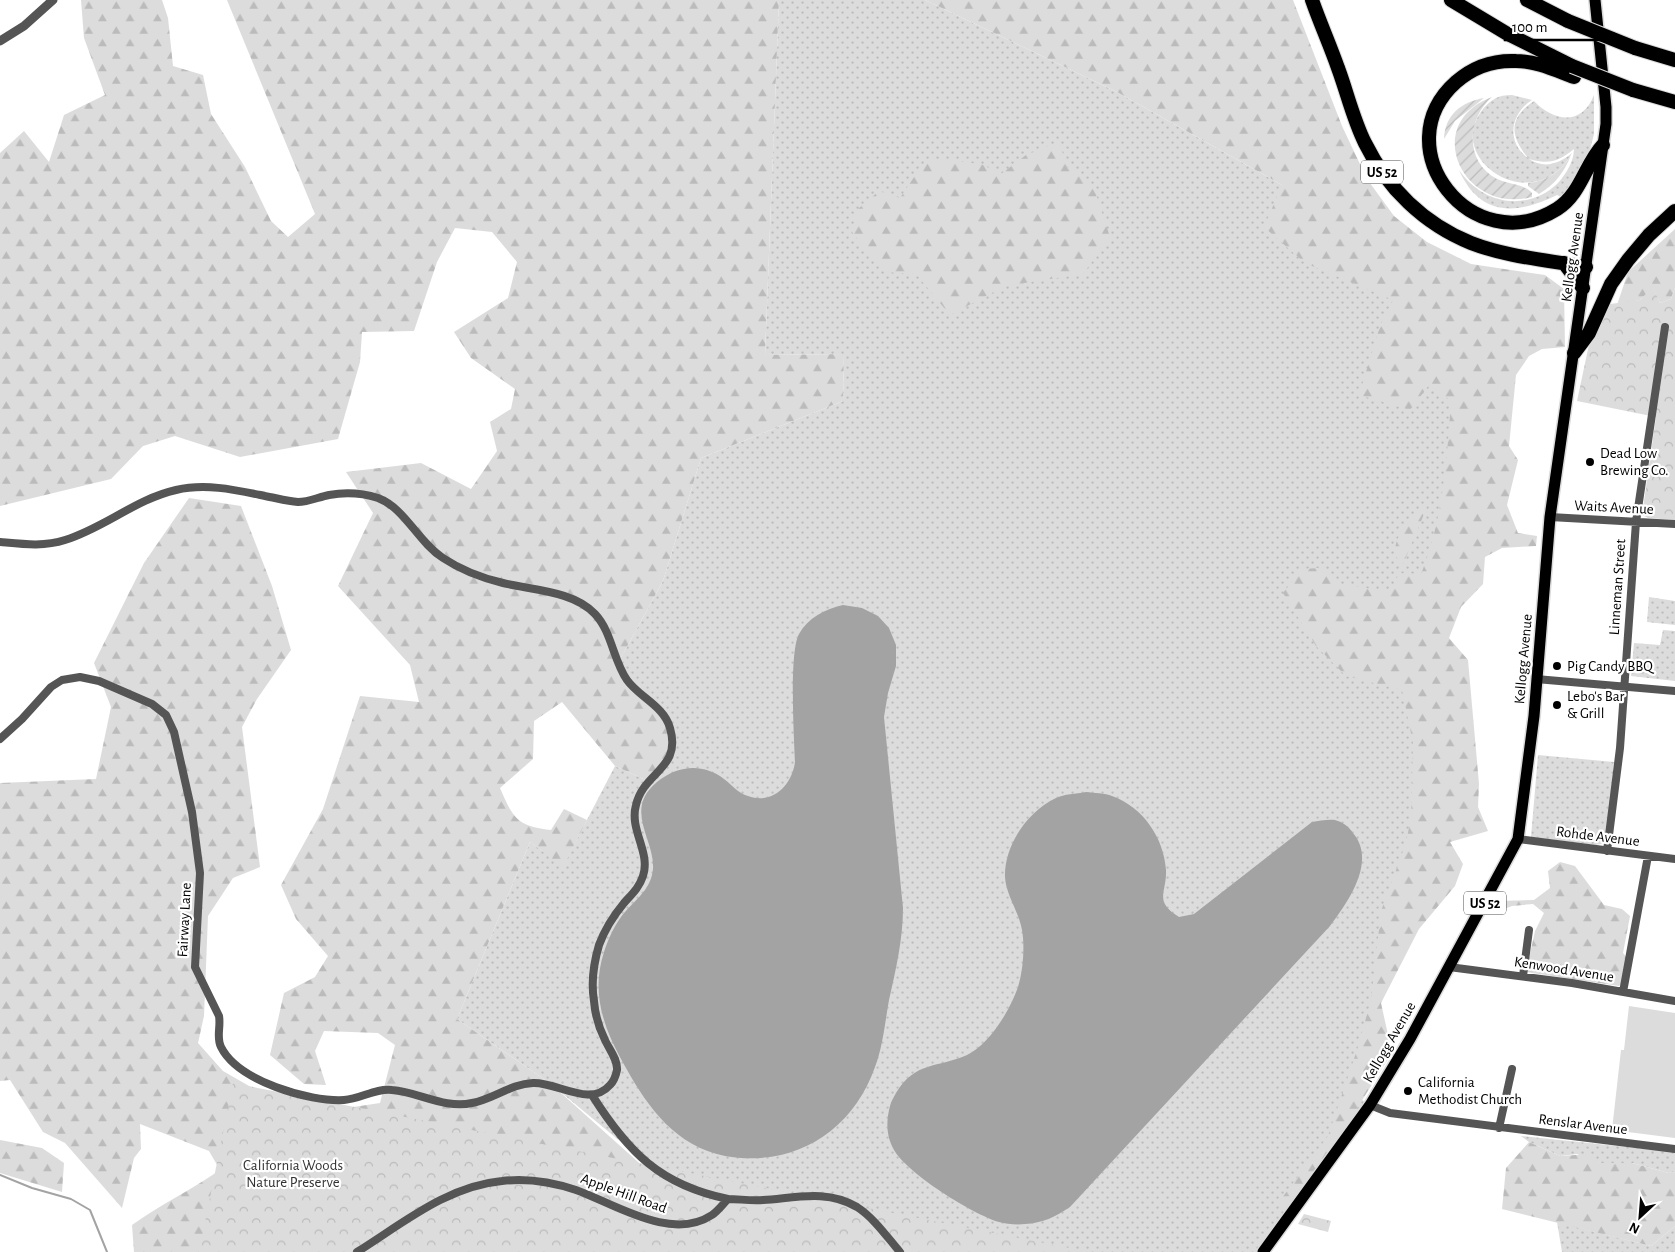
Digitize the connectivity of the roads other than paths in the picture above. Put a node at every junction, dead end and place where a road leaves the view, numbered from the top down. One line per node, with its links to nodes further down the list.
1 (53, 0): 6 (street)
2 (1312, 0): 12 (highway, US 52)
3 (1451, 0): 8 (highway)
4 (1527, 0): 7 (highway, bridge)
5 (1595, 0): 10 (main road, Kellogg Avenue / US 52)
6 (0, 41)
7 (1675, 60)
8 (1573, 71): 9 (highway, bridge); 10 (highway)
9 (1671, 101)
10 (1603, 145): 13 (main road, Kellogg Avenue / US 52)
11 (1675, 212): 16 (highway)
12 (1564, 263): 13 (highway, US 52); 14 (highway)
13 (1586, 267): 14 (main road, Kellogg Avenue / US 52)
14 (1583, 288): 16 (main road, Kellogg Avenue / US 52)
15 (1665, 328): 18 (street, Linneman Street)
16 (1574, 353): 17 (main road, Kellogg Avenue / US 52)
17 (1550, 517): 18 (street, Waits Avenue); 21 (main road, Kellogg Avenue / US 52)
18 (1636, 522): 19 (street, Waits Avenue); 22 (street, Linneman Street)
19 (1675, 524)
20 (0, 542): 35 (street)
21 (1536, 679): 22 (street); 25 (main road, Kellogg Avenue / US 52)
22 (1623, 686): 23 (street); 26 (street, Linneman Street)
23 (1675, 690)
24 (0, 739): 35 (street, Fairway Lane)
25 (1518, 839): 26 (street, Rohde Avenue); 30 (main road, Kellogg Avenue / US 52)
26 (1607, 851): 27 (street, Rohde Avenue)
27 (1648, 856): 28 (street, Rohde Avenue); 32 (street)
28 (1675, 859)
29 (1530, 930): 31 (street)
30 (1448, 967): 31 (street, Kenwood Avenue); 36 (main road, Kellogg Avenue / US 52)
31 (1523, 976): 32 (street, Kenwood Avenue)
32 (1624, 992): 33 (street, Kenwood Avenue)
33 (1675, 1001)
34 (1512, 1069): 37 (street)
35 (592, 1095): 39 (street)
36 (1370, 1105): 37 (street, Renslar Avenue); 42 (main road, Kellogg Avenue / US 52)
37 (1500, 1128): 38 (street, Renslar Avenue)
38 (1675, 1149)
39 (728, 1199): 40 (street, Apple Hill Road); 41 (street)
40 (357, 1252)
41 (900, 1252)
42 (1263, 1252)

